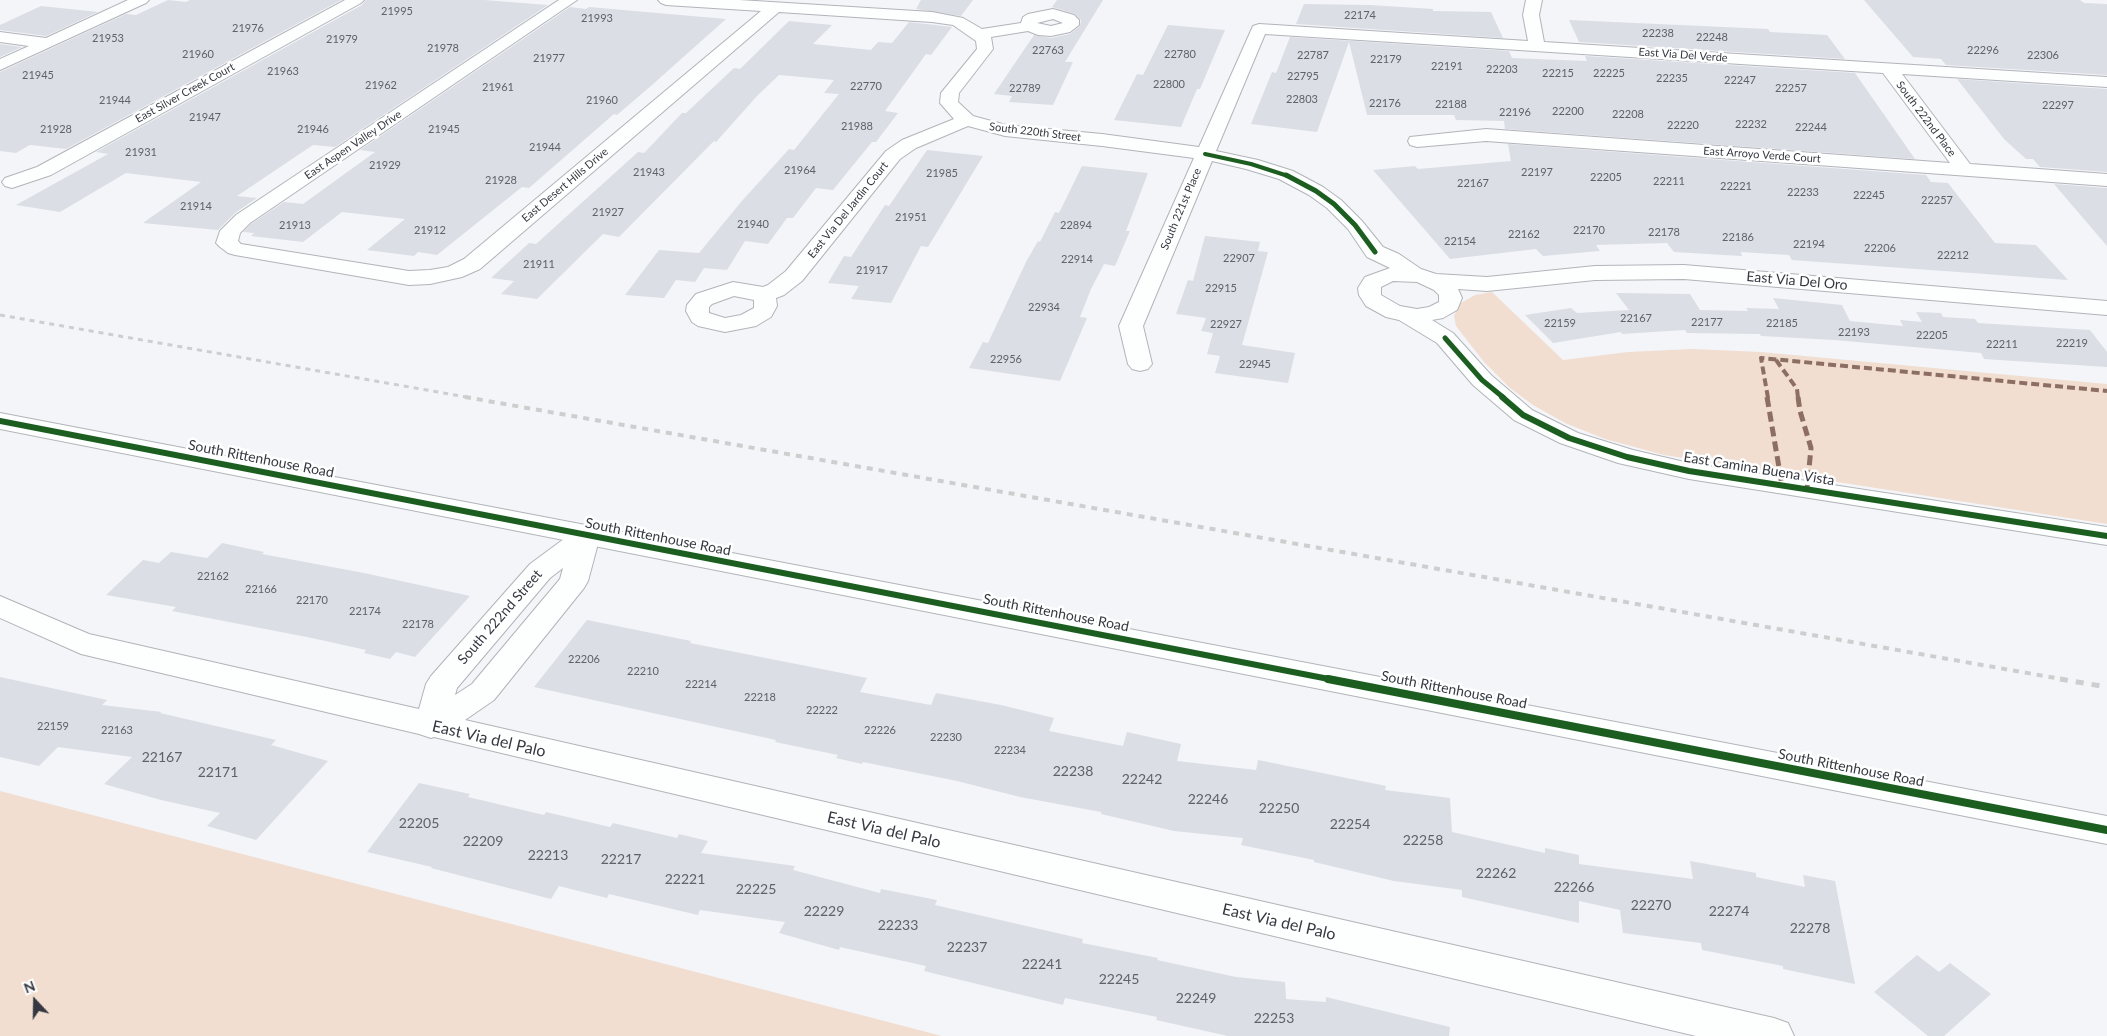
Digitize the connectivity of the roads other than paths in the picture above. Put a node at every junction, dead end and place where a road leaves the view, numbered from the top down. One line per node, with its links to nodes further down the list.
1 (141, 0): 11 (street)
2 (356, 0): 21 (street, East Silver Creek Court)
3 (569, 0): 23 (street, East Aspen Valley Drive)
4 (666, 0): 6 (street)
5 (1534, 0): 12 (street)
6 (775, 7): 9 (street); 23 (street, East Desert Hills Drive)
7 (1030, 26): 9 (street)
8 (1259, 29): 12 (street, East Via Del Verde); 18 (street, South 221st Place)
9 (980, 34): 16 (street)
10 (0, 37): 11 (street)
11 (48, 43): 13 (street)
12 (1537, 46): 14 (street, East Via Del Verde)
13 (0, 65)
14 (1888, 68): 15 (street, East Via Del Verde); 19 (street, South 222nd Place)
15 (2107, 82)
16 (967, 120): 18 (street, South 220th Street); 28 (street, East Via Del Jardin Court)
17 (1417, 141): 19 (street, East Arroyo Verde Court)
18 (1205, 154): 22 (street, South 220th Street); 33 (street, South 221st Place)
19 (1964, 169): 20 (street, East Arroyo Verde Court)
20 (2107, 180)
21 (4, 184)
22 (1375, 252): 24 (street, South 220th Street); 25 (street, South 220th Street)
23 (322, 263)
24 (1413, 274): 25 (street); 26 (street)
25 (1380, 278): 31 (street)
26 (1435, 281): 27 (street, East Via Del Oro); 29 (street)
27 (1487, 284): 29 (street, East Via Del Oro); 30 (street, East Via Del Oro)
28 (762, 296)
29 (1447, 304): 31 (street, East Via Del Oro); 32 (street)
30 (2107, 308)
31 (1407, 315): 32 (street, East Camina Buena Vista)
32 (1445, 338): 36 (street, East Camina Buena Vista)
33 (1140, 364)
34 (0, 421): 35 (street, South Rittenhouse Road)
35 (586, 536): 38 (street); 39 (street, South Rittenhouse Road)
36 (2107, 536)
37 (0, 606): 38 (street, East Via del Palo)
38 (431, 726): 40 (street, East Via del Palo)
39 (2107, 830)
40 (1774, 1036)

